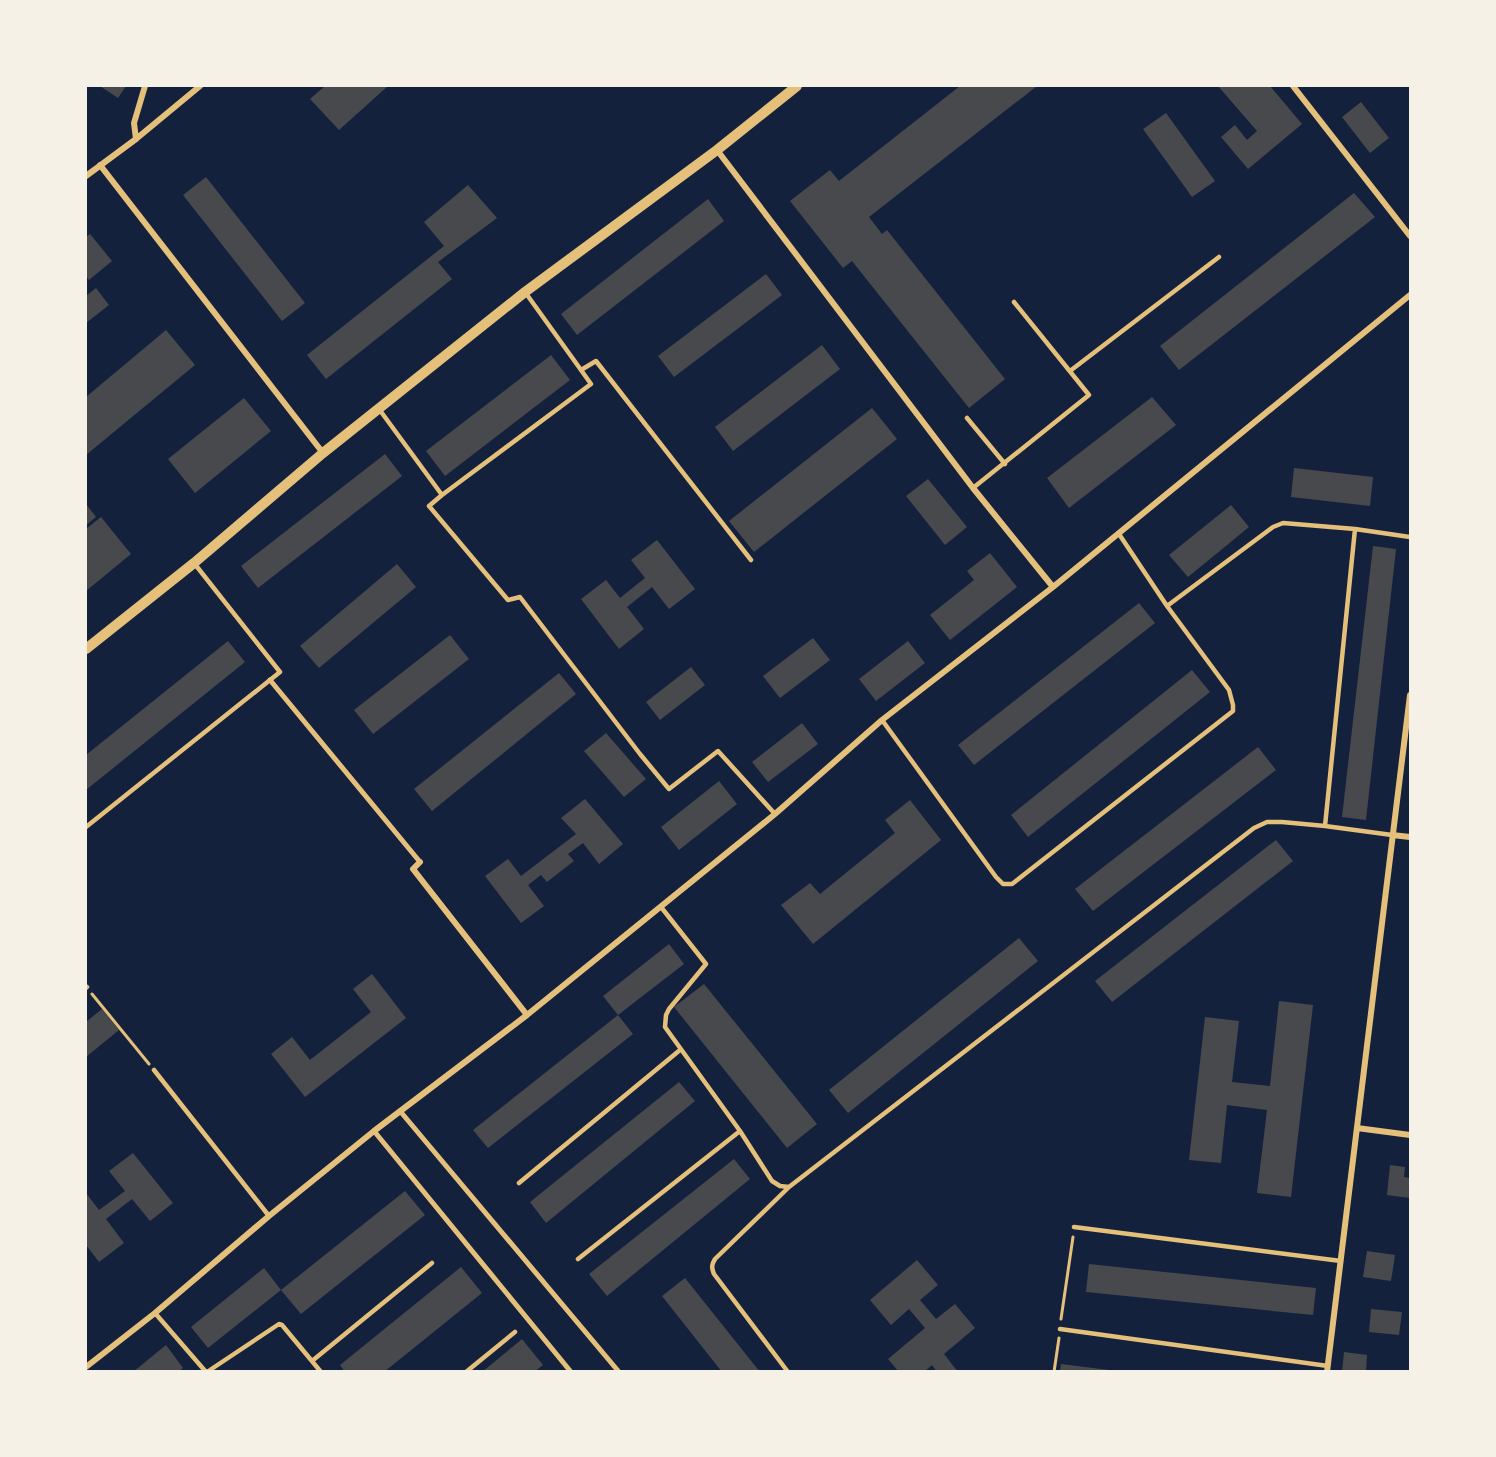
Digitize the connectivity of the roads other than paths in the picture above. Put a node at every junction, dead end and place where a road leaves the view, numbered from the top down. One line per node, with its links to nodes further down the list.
1 (145, 86): 5 (street)
2 (200, 86): 5 (street)
3 (797, 86): 6 (street)
4 (1293, 86): 9 (street)
5 (136, 139): 7 (street)
6 (717, 150): 11 (street); 20 (street)
7 (100, 165): 8 (street); 18 (street)
8 (86, 176)
9 (1410, 236)
10 (1219, 257): 15 (lane)
11 (525, 292): 14 (lane); 16 (street)
12 (1410, 296): 23 (street)
13 (1014, 302): 15 (lane)
14 (581, 370): 21 (lane); 25 (lane)
15 (1070, 371): 19 (lane)
16 (379, 409): 18 (street); 21 (lane)
17 (967, 418): 19 (lane)
18 (323, 453): 26 (street)
19 (1005, 464): 20 (lane)
20 (973, 488): 27 (street)
21 (442, 495): 33 (lane)
22 (1355, 529): 24 (lane); 28 (lane); 34 (lane)
23 (1119, 534): 27 (street); 28 (lane)
24 (1410, 537)
25 (751, 560)
26 (194, 563): 29 (street); 30 (lane)
27 (1053, 587): 32 (street)
28 (1167, 606): 32 (lane)
29 (86, 649)
30 (270, 680): 35 (lane); 38 (street)
31 (1410, 695): 36 (street)
32 (882, 720): 33 (street)
33 (775, 814): 39 (street)
34 (1326, 826): 36 (lane); 49 (lane)
35 (86, 827)
36 (1392, 835): 37 (street); 44 (street)
37 (1410, 837)
38 (420, 862): 40 (street)
39 (661, 906): 40 (street); 41 (lane)
40 (527, 1015): 43 (street)
41 (680, 1050): 46 (lane); 48 (lane)
42 (154, 1070): 50 (lane)
43 (400, 1112): 45 (street); 65 (street)
44 (1357, 1128): 47 (street); 53 (street)
45 (374, 1131): 50 (street); 64 (street)
46 (740, 1131): 49 (lane); 52 (lane)
47 (1410, 1135)
48 (519, 1183)
49 (789, 1187): 66 (lane)
50 (269, 1216): 55 (street)
51 (1074, 1227): 53 (lane)
52 (578, 1259)
53 (1341, 1261): 60 (street)
54 (432, 1263): 58 (lane)
55 (155, 1312): 59 (street); 61 (lane)
56 (1060, 1329): 60 (lane)
57 (515, 1332): 63 (lane)
58 (312, 1360): 61 (lane); 62 (lane)
59 (86, 1367)
60 (1328, 1369)
61 (207, 1371)
62 (321, 1371)
63 (466, 1371)
64 (571, 1371)
65 (620, 1371)
66 (788, 1371)

